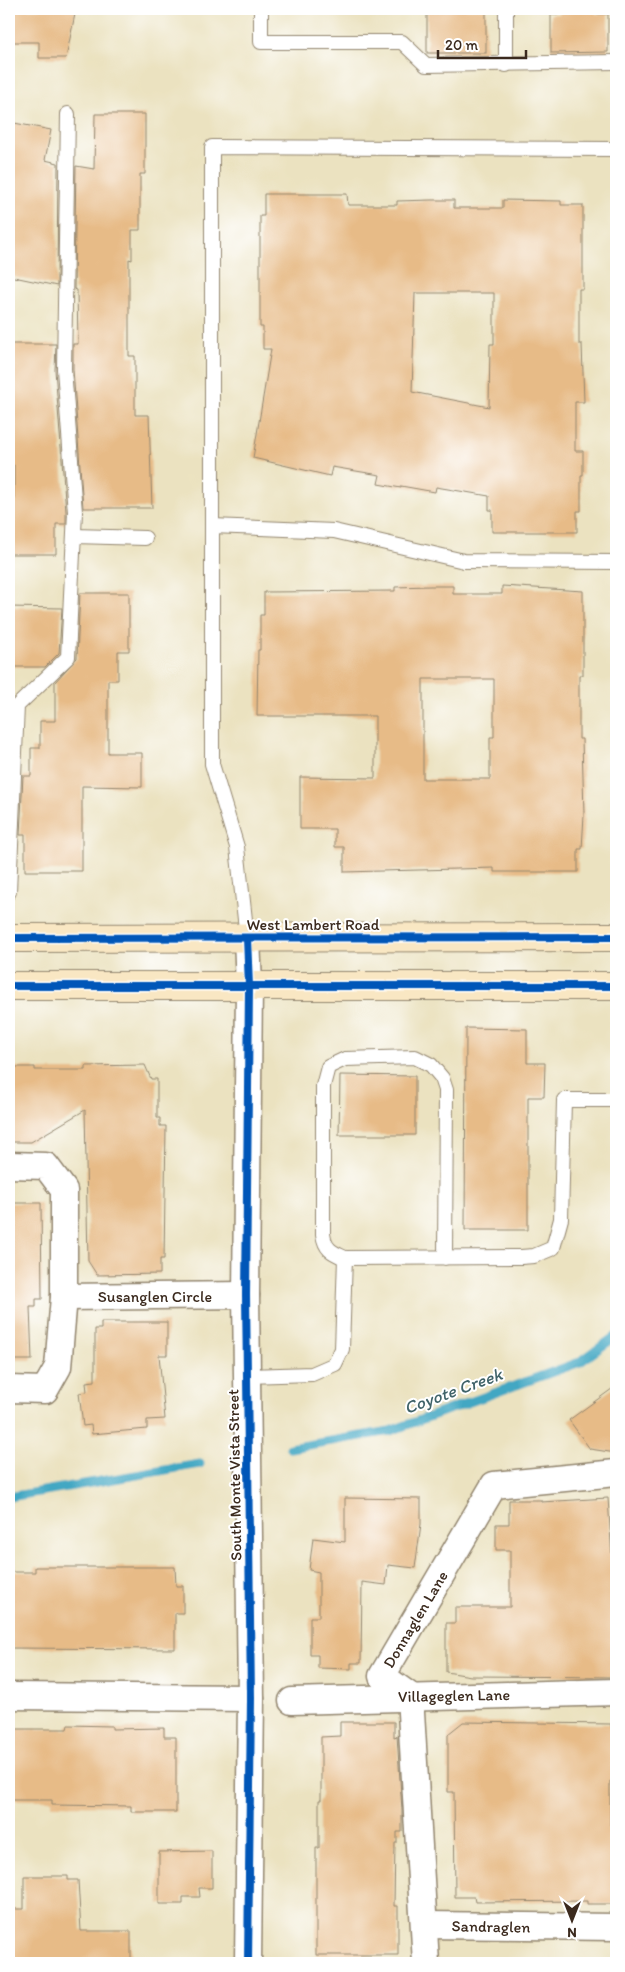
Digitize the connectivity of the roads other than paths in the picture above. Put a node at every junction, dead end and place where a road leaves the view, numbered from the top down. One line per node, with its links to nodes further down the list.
1 (261, 9): 4 (lane)
2 (506, 9): 4 (lane)
3 (616, 62): 4 (lane)
4 (506, 65)
5 (68, 114): 8 (lane)
6 (616, 149): 7 (lane)
7 (212, 526): 10 (lane); 14 (lane)
8 (74, 536): 9 (lane); 11 (lane)
9 (145, 538)
10 (616, 562)
11 (9, 892)
12 (616, 936): 14 (main road, West Lambert Road)
13 (9, 938): 14 (main road, West Lambert Road)
14 (247, 938): 16 (street, South Monte Vista Street)
15 (9, 986): 16 (main road)
16 (249, 986): 17 (main road); 22 (street, South Monte Vista Street)
17 (616, 986)
18 (616, 1100): 21 (lane)
19 (9, 1166): 23 (street)
20 (344, 1258): 21 (lane); 21 (lane); 24 (lane)
21 (444, 1258)
22 (246, 1295): 23 (street, Susanglen Circle); 24 (street, South Monte Vista Street)
23 (64, 1297): 25 (street)
24 (247, 1376): 30 (street, South Monte Vista Street)
25 (9, 1389)
26 (616, 1473): 29 (street, Donnaglen Lane)
27 (616, 1692): 29 (street, Villageglen Lane)
28 (9, 1696): 30 (street)
29 (410, 1696): 31 (street, Villageglen Lane); 32 (street)
30 (251, 1698): 34 (street, South Monte Vista Street)
31 (292, 1701)
32 (425, 1925): 33 (street, Sandraglen); 35 (street)
33 (616, 1927)
34 (248, 1963)
35 (426, 1963)

